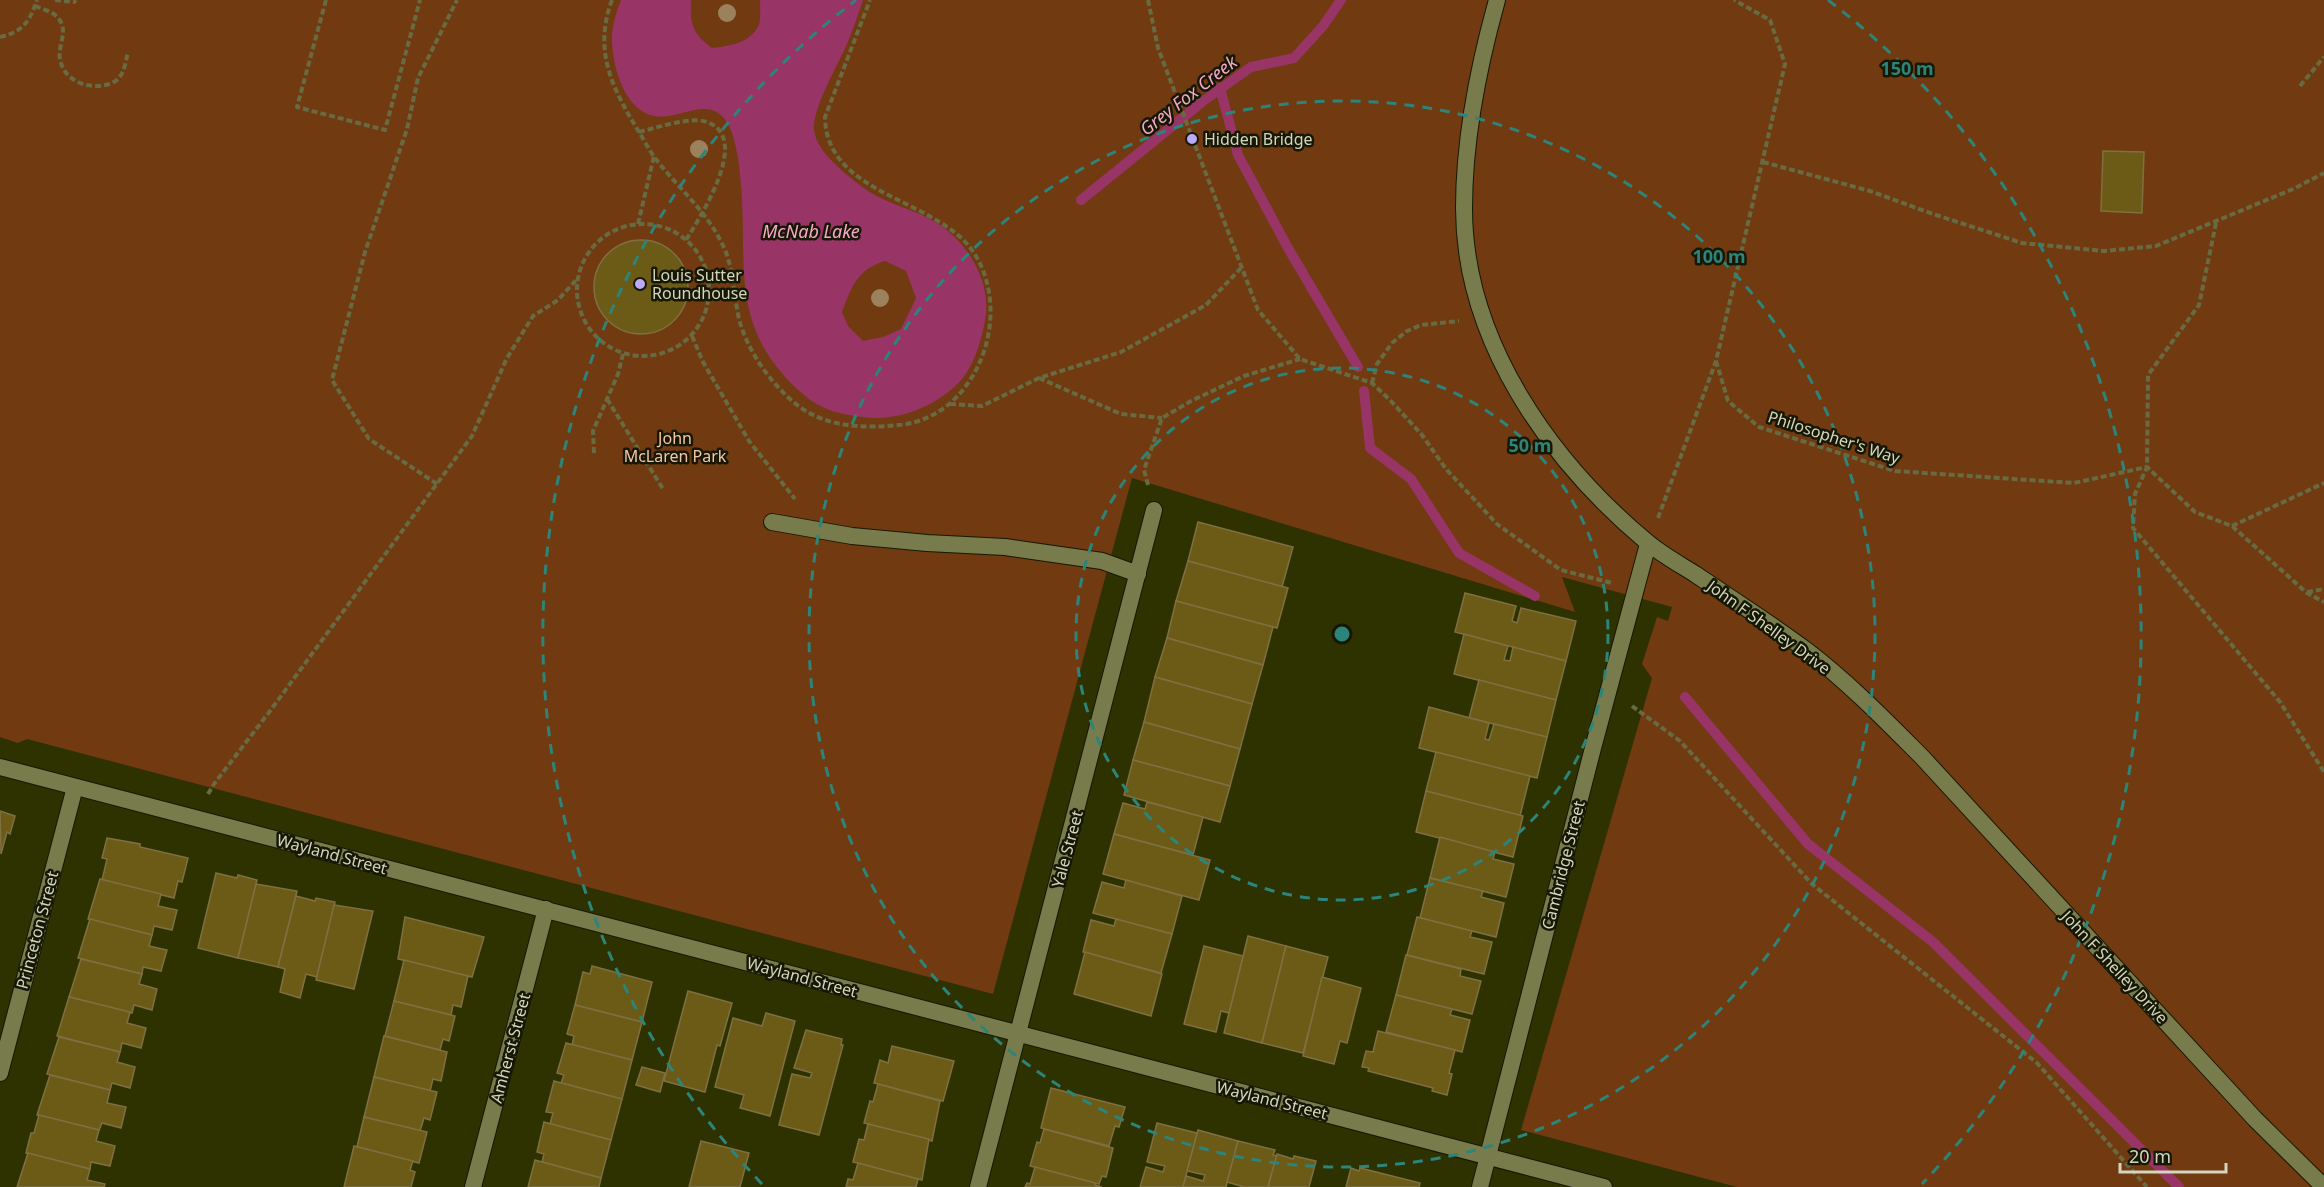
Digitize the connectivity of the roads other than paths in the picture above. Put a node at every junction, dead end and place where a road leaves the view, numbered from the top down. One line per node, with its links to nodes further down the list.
1 (1497, 0): 4 (street, John F Shelley Drive)
2 (1154, 510): 5 (street, Yale Street)
3 (772, 522): 5 (street)
4 (1648, 543): 11 (street, Cambridge Street); 16 (street, John F Shelley Drive)
5 (1138, 574): 9 (street, Yale Street)
6 (0, 766): 7 (street, Wayland Street)
7 (75, 787): 8 (street, Wayland Street); 10 (street, Princeton Street)
8 (546, 909): 9 (street, Wayland Street); 12 (street, Amherst Street)
9 (1019, 1035): 11 (street, Wayland Street); 13 (street, Yale Street)
10 (0, 1072)
11 (1489, 1156): 14 (street, Cambridge Street); 15 (street, Wayland Street)
12 (473, 1187)
13 (978, 1187)
14 (1480, 1187)
15 (1604, 1187)
16 (2324, 1187)

